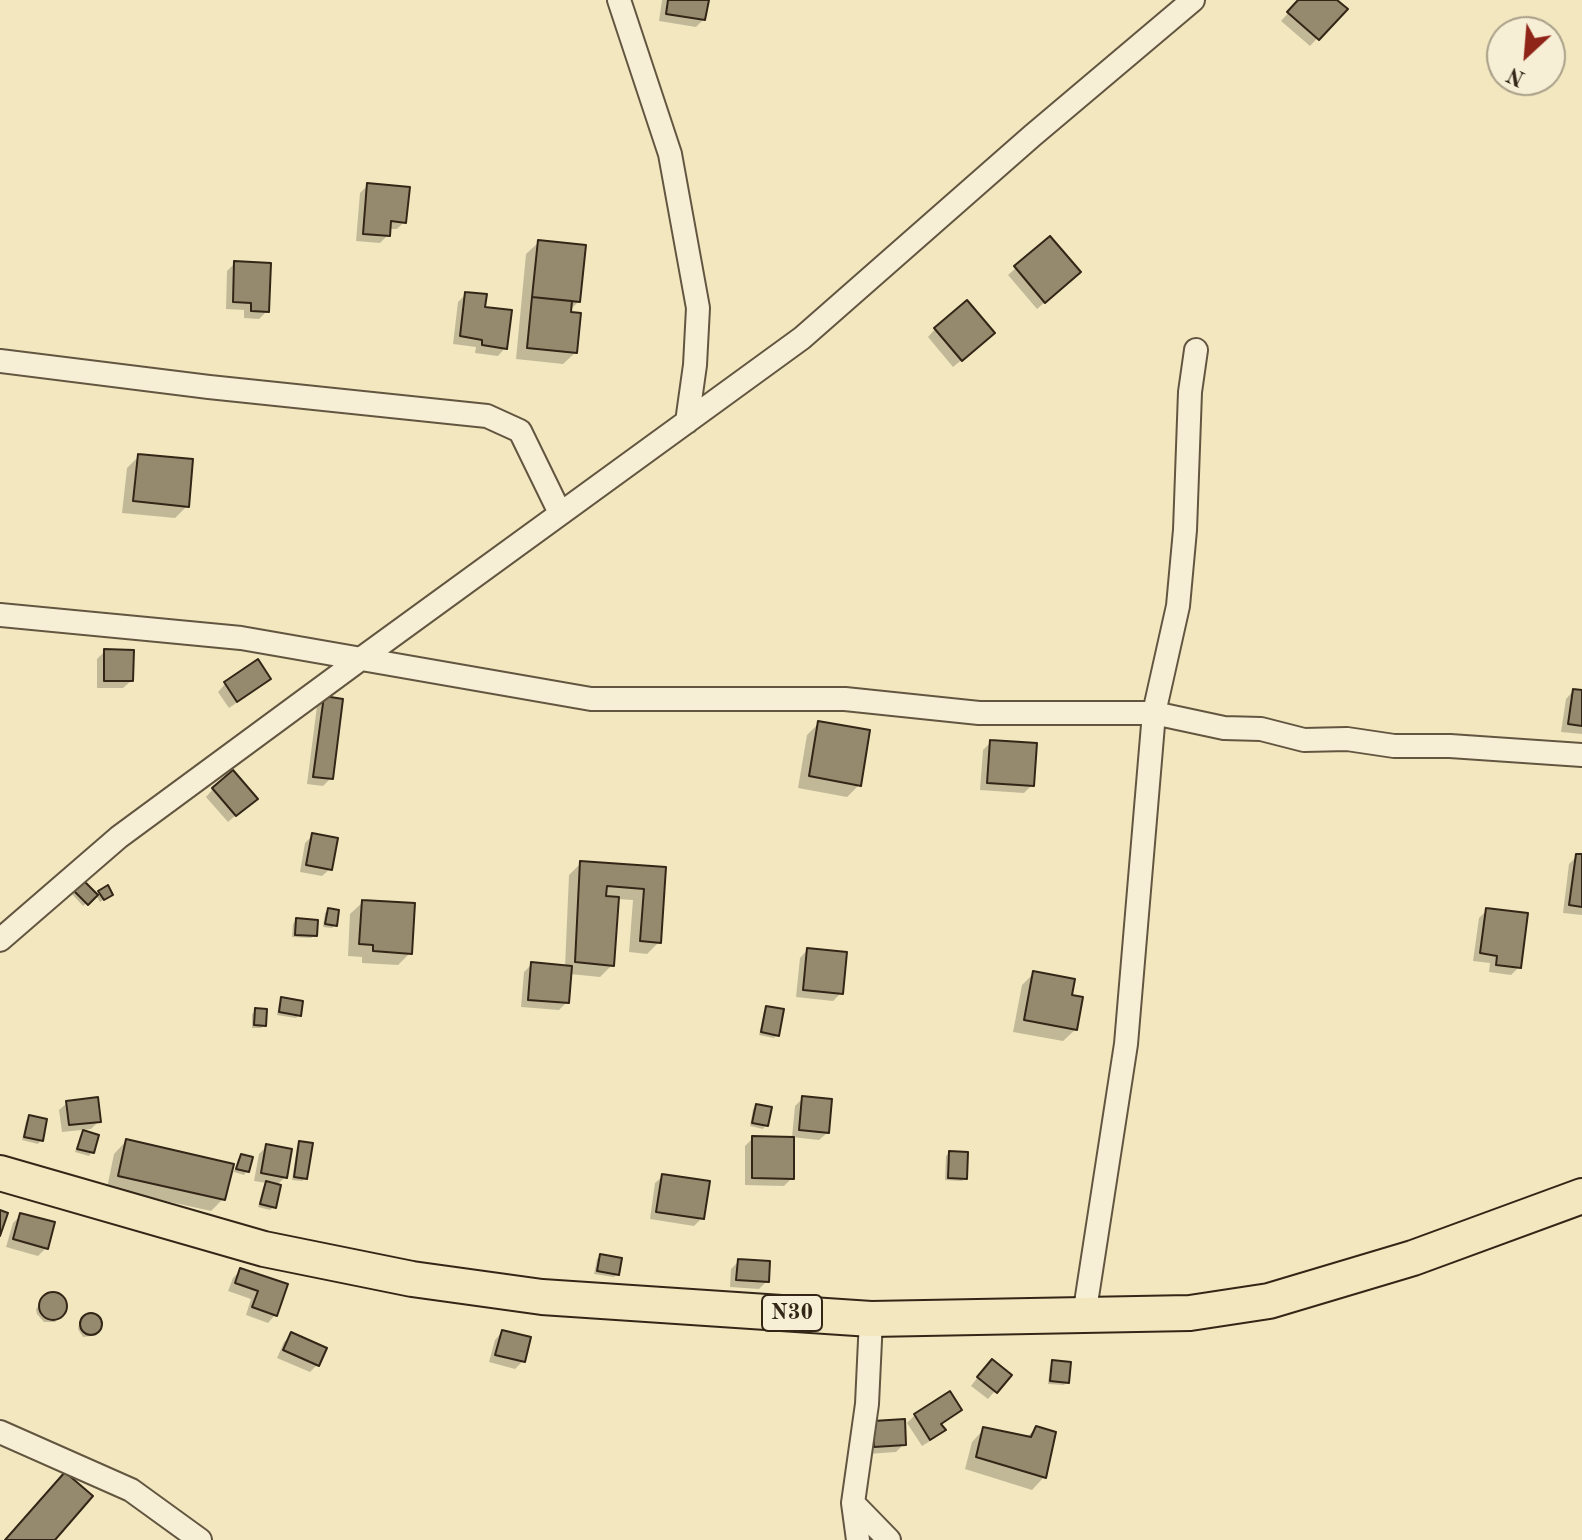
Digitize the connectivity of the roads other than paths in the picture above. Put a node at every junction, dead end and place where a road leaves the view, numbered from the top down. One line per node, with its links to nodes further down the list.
1 (619, 0): 5 (street)
2 (1193, 0): 5 (street)
3 (1196, 350): 9 (street)
4 (0, 361): 6 (street)
5 (687, 422): 6 (street)
6 (560, 513): 8 (street)
7 (0, 615): 8 (street)
8 (362, 658): 9 (street); 11 (street)
9 (1154, 713): 10 (street); 14 (street)
10 (1582, 755)
11 (0, 940)
12 (0, 1173): 15 (main road, N30)
13 (1582, 1196): 14 (main road, N30)
14 (1084, 1316): 15 (main road, N30)
15 (871, 1319): 17 (street)
16 (0, 1432): 18 (street)
17 (853, 1503): 19 (street); 20 (street)
18 (200, 1540)
19 (858, 1540)
20 (889, 1540)

